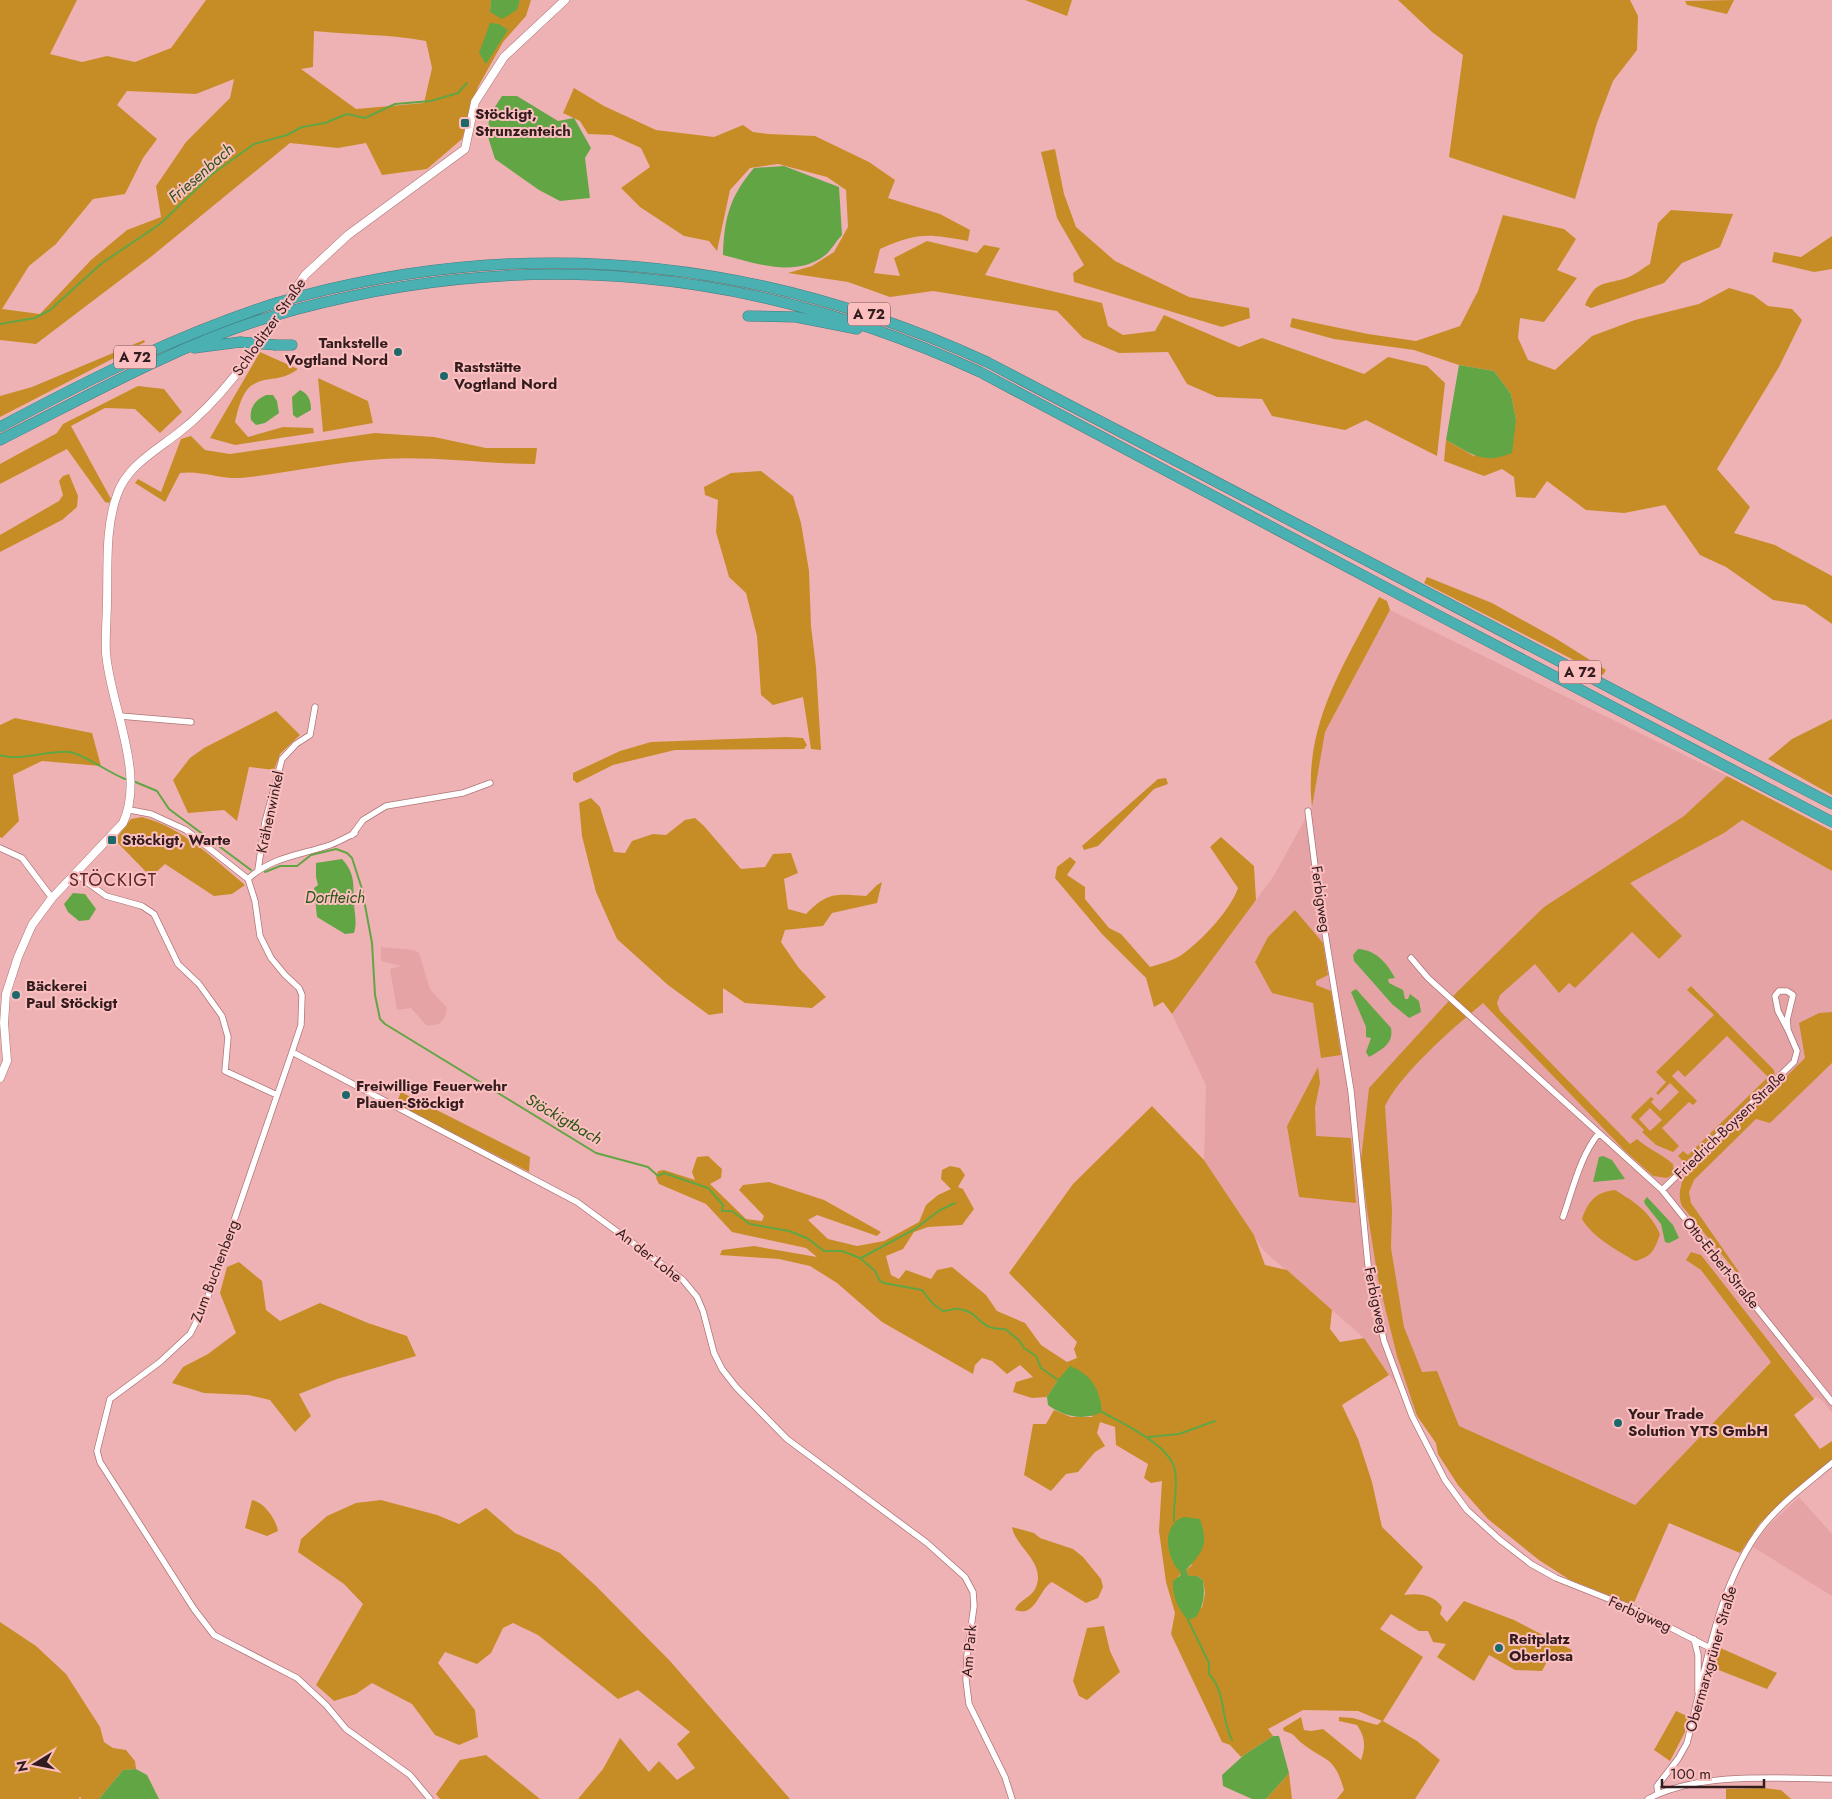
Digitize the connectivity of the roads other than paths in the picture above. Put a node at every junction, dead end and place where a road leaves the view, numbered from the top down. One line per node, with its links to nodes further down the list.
1 (566, 0): 9 (street, Schloditzer Straße)
2 (748, 316): 4 (highway)
3 (292, 345): 5 (highway, bridge)
4 (925, 346): 5 (highway, A 72, bridge); 15 (highway, A 72)
5 (176, 352): 7 (highway, A 72)
6 (0, 427): 12 (highway, A 72, bridge)
7 (0, 440)
8 (315, 707): 17 (street, Krähenwinkel)
9 (120, 716): 10 (street); 13 (street, Schloditzer Straße)
10 (191, 722)
11 (490, 783): 17 (street)
12 (1832, 804)
13 (130, 810): 18 (street); 19 (street)
14 (1308, 810): 32 (street, Ferbigweg)
15 (1832, 822)
16 (0, 848): 20 (street)
17 (258, 870): 19 (street)
18 (76, 874): 20 (street); 25 (street)
19 (248, 879): 23 (street, Zum Buchenberg)
20 (52, 898): 24 (street)
21 (1411, 958): 26 (street, Otto-Erbert-Straße)
22 (1788, 1030): 22 (street, Friedrich-Boysen-Straße); 27 (street, Friedrich-Boysen-Straße)
23 (292, 1052): 25 (street, Zum Buchenberg); 31 (street, An der Lohe)
24 (0, 1078)
25 (277, 1095): 37 (street, Zum Buchenberg)
26 (1599, 1133): 27 (street, Otto-Erbert-Straße); 28 (street)
27 (1662, 1190): 29 (street, Otto-Erbert-Straße)
28 (1562, 1217)
29 (1832, 1402)
30 (1832, 1462): 33 (street, Obermarxgrüner Straße)
31 (927, 1543): 38 (street, Am Park)
32 (1694, 1640): 33 (street, Ferbigweg); 34 (street)
33 (1712, 1649): 34 (street, Obermarxgrüner Straße)
34 (1698, 1701): 36 (street, Obermarxgrüner Straße)
35 (1832, 1779): 36 (street)
36 (1658, 1794): 39 (street)
37 (426, 1797)
38 (1012, 1799)
39 (1648, 1799)

